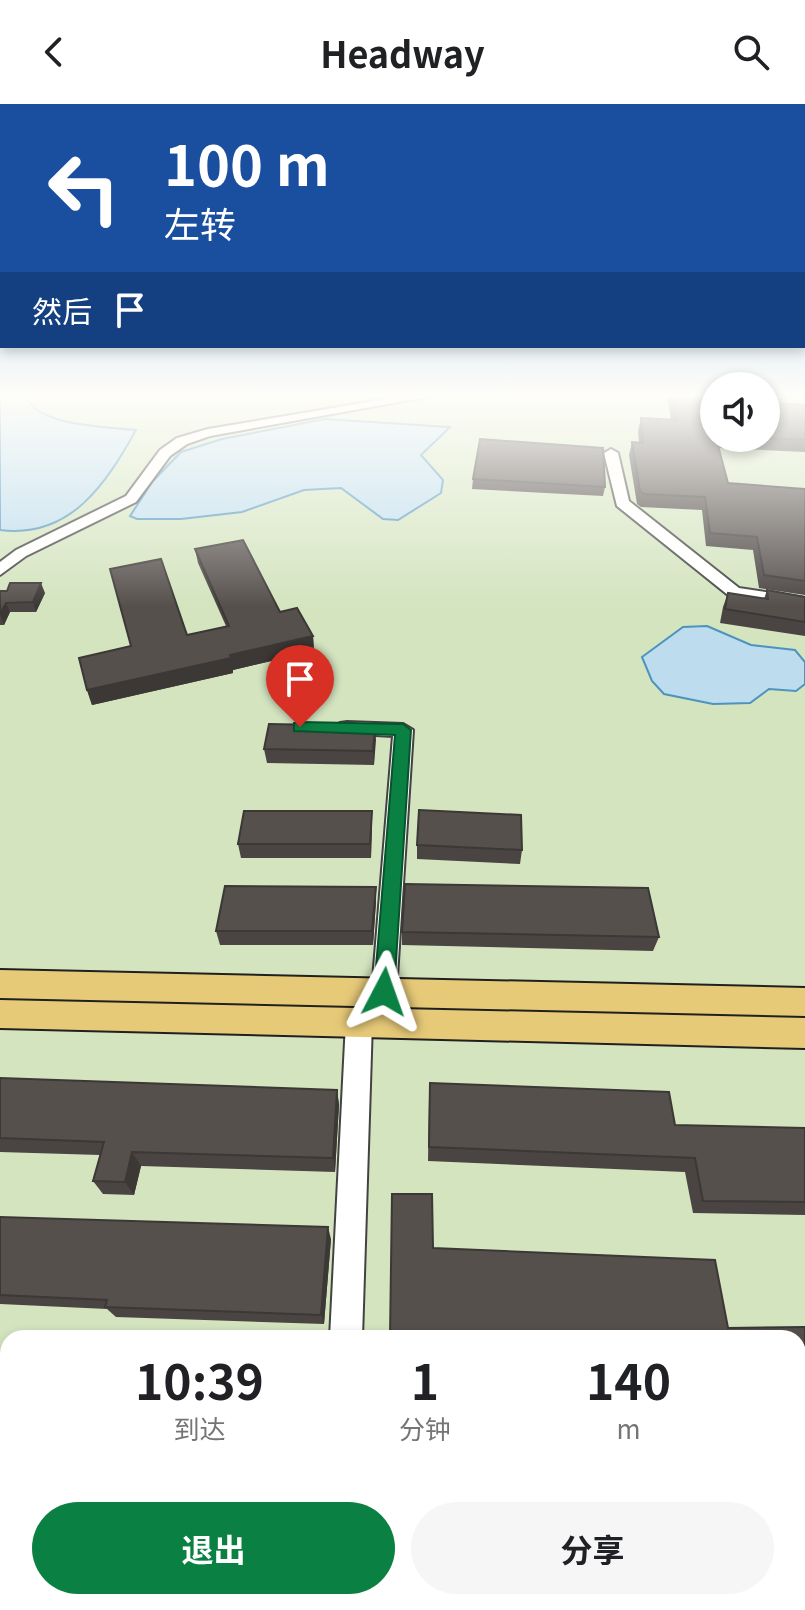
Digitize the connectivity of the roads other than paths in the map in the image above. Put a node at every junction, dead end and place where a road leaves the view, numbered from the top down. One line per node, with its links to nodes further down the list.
1 (155, 466): 3 (street)
2 (614, 466): 4 (street)
3 (0, 570)
4 (805, 603)
5 (329, 728): 7 (street)
6 (0, 984): 7 (main road)
7 (384, 992): 8 (main road)
8 (805, 1002)
9 (0, 1014): 10 (main road)
10 (359, 1022): 11 (main road); 12 (street)
11 (805, 1033)
12 (346, 1330)

